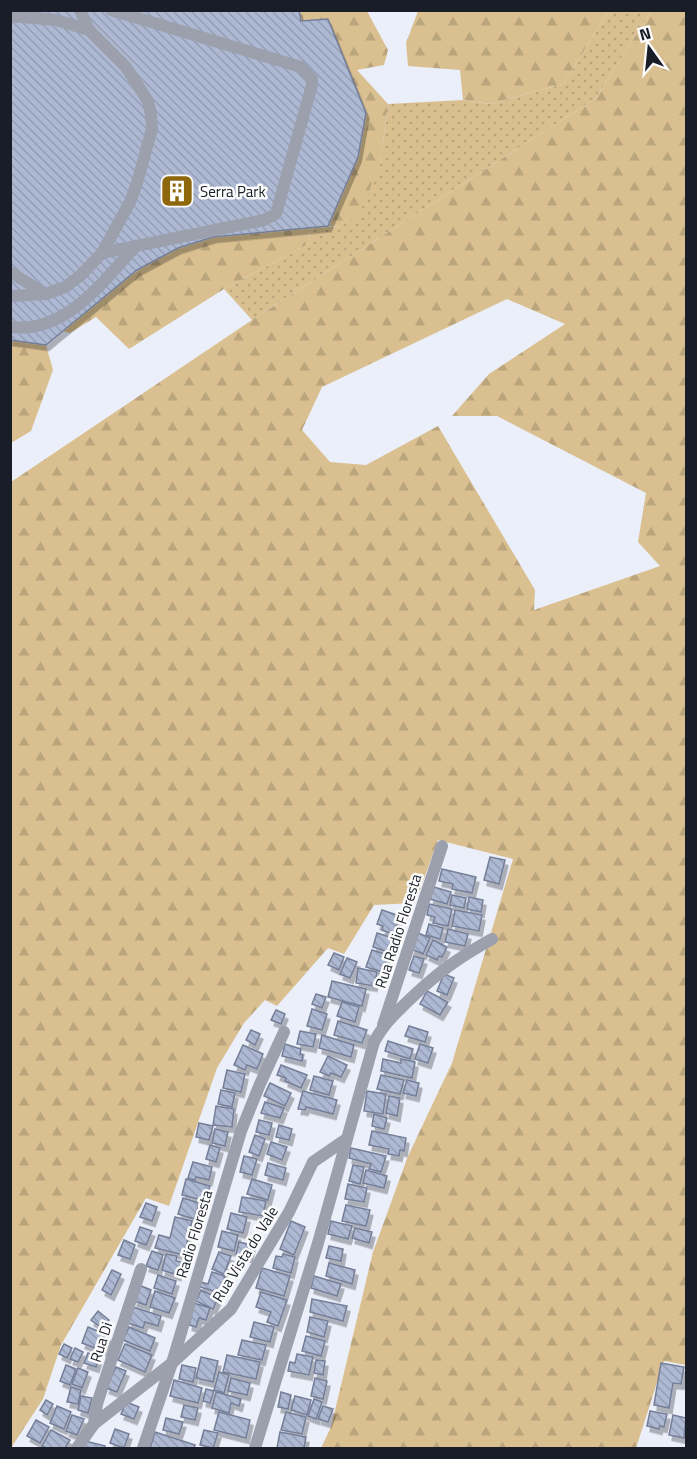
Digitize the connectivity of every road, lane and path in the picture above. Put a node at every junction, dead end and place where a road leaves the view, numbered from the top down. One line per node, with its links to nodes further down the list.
1 (111, 10): 5 (street)
2 (81, 11): 4 (street)
3 (10, 15): 4 (street)
4 (88, 30): 6 (street)
5 (136, 246): 6 (street); 10 (street)
6 (102, 253): 8 (street)
7 (10, 272): 8 (street)
8 (46, 294): 9 (street)
9 (10, 296)
10 (10, 327)
11 (442, 846): 13 (street, Rua Radio Floresta)
12 (492, 939): 13 (street)
13 (383, 1026): 15 (street)
14 (284, 1032): 17 (street, Radio Floresta)
15 (345, 1140): 17 (street, Rua Vista do Vale); 21 (street)
16 (141, 1269): 18 (street, Rua Di)
17 (172, 1363): 18 (street, Rua Vista do Vale); 20 (street, Radio Floresta)
18 (94, 1425): 19 (street, Rua Vista do Vale)
19 (77, 1449)
20 (143, 1449)
21 (255, 1449)

